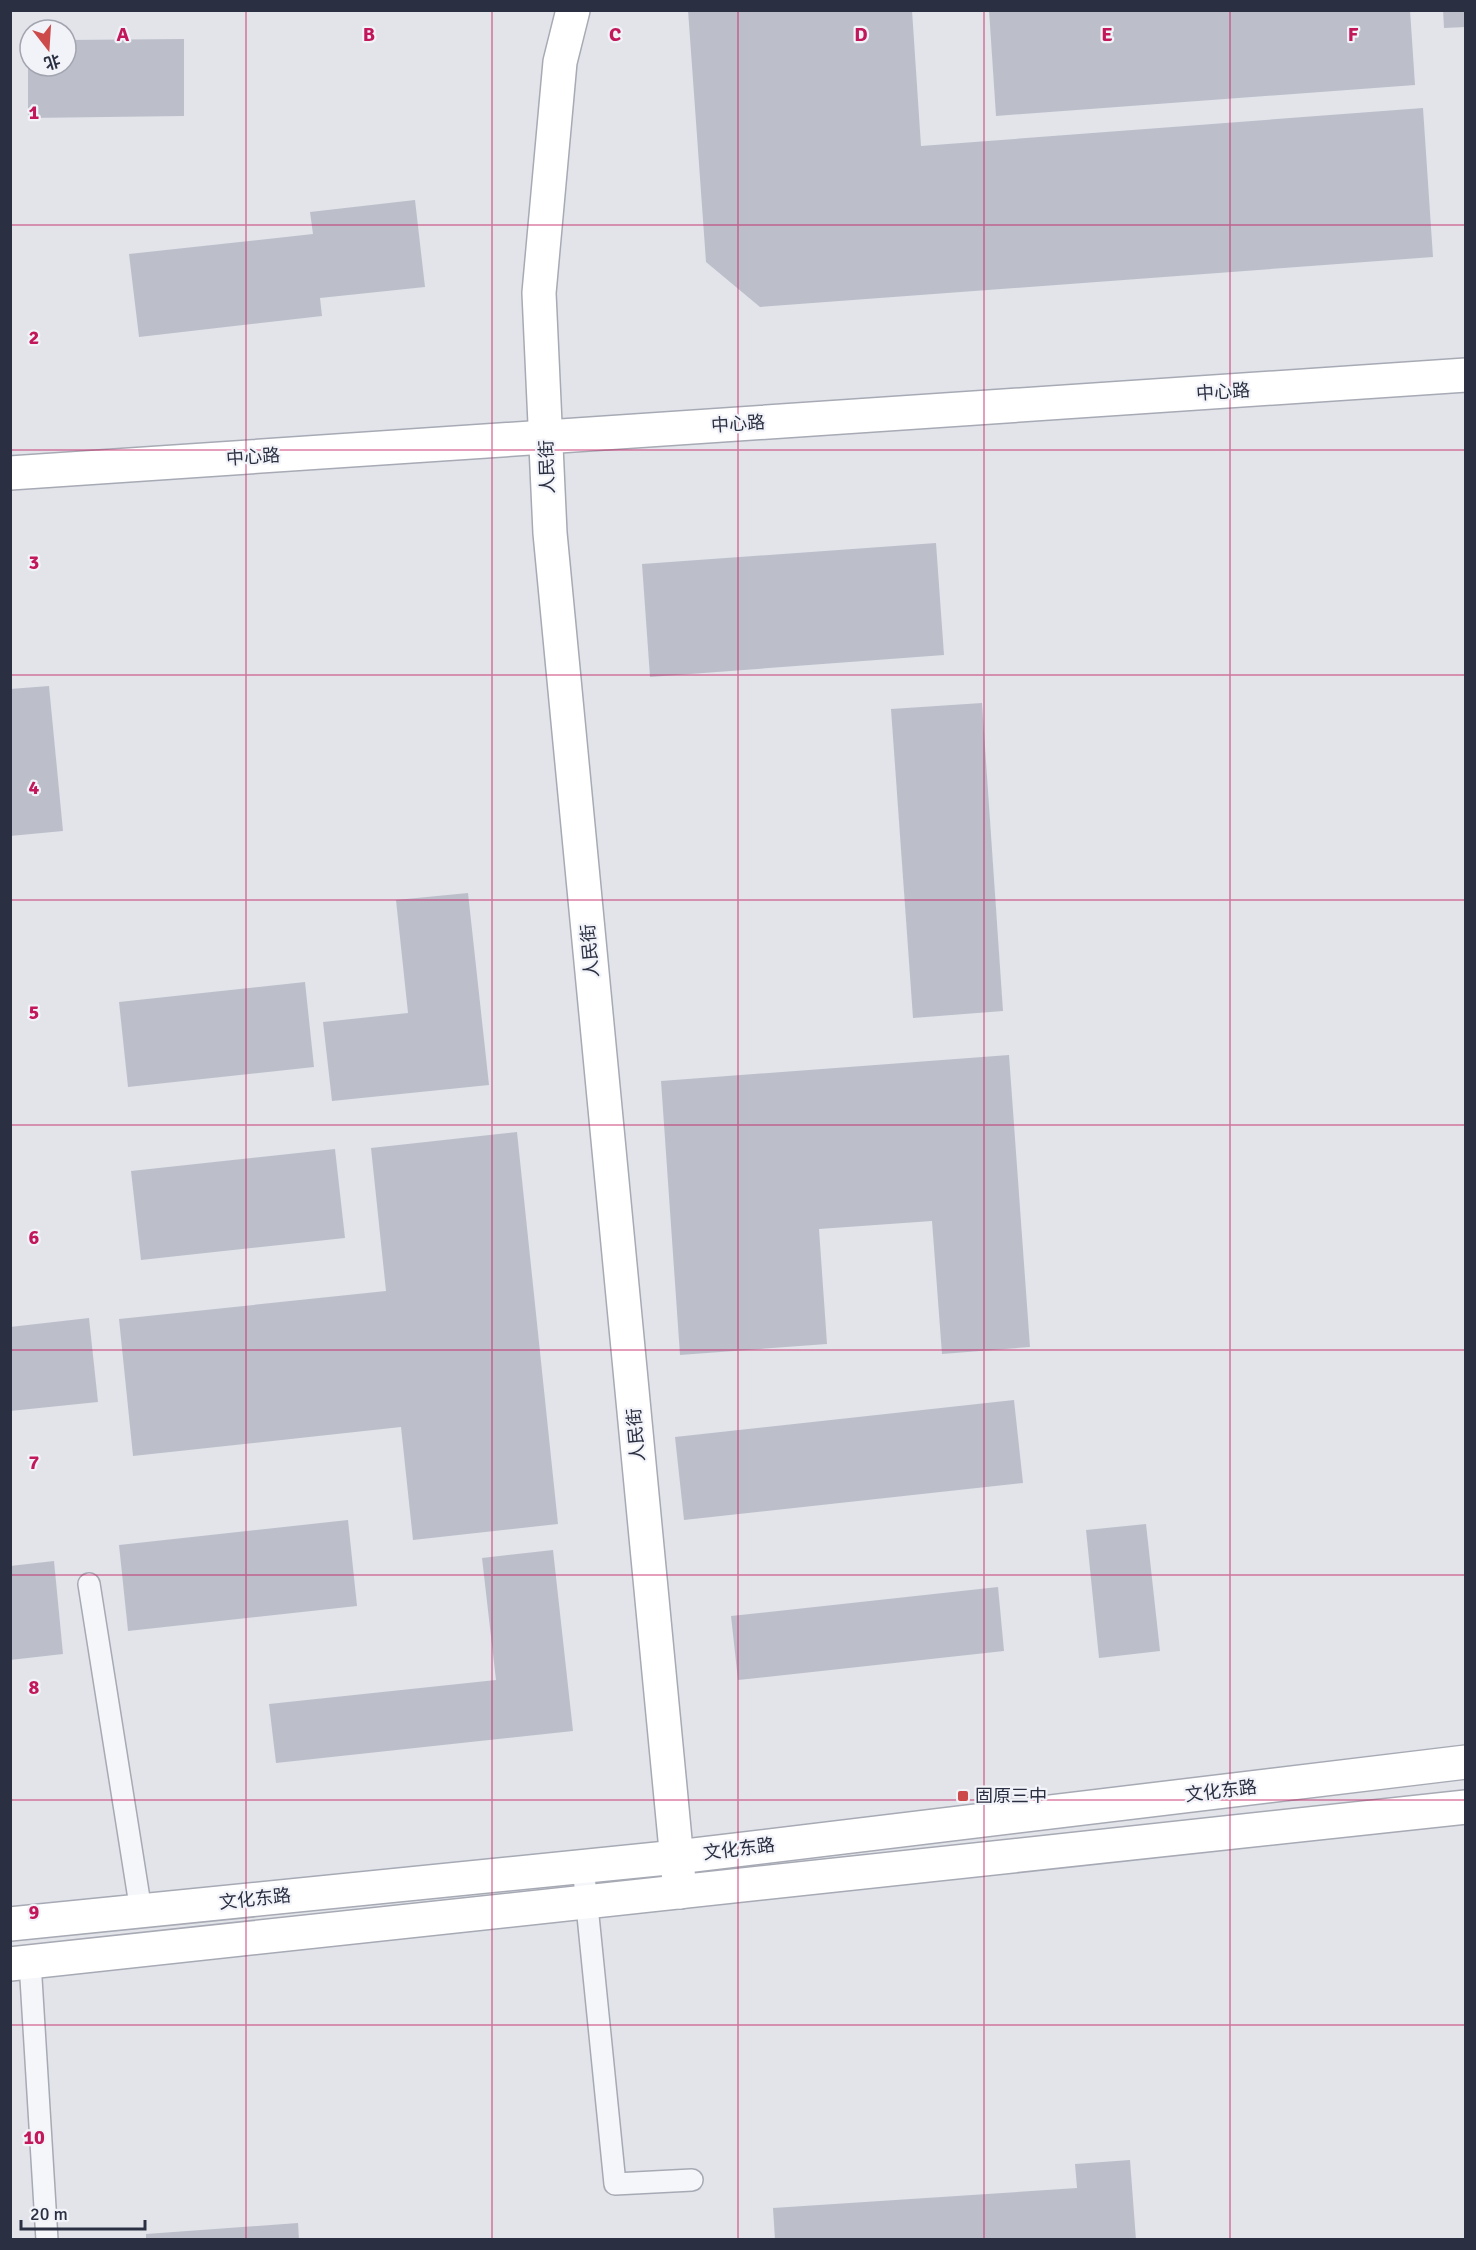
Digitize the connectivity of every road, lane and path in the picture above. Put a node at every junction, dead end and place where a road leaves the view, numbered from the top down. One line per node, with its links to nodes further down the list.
1 (573, 10): 3 (street, 人民街)
2 (1466, 375): 3 (street, 中心路)
3 (546, 437): 4 (street, 中心路); 8 (street, 人民街)
4 (10, 473)
5 (89, 1584): 12 (lane)
6 (1466, 1762): 8 (street, 文化东路)
7 (1466, 1807): 10 (street, 文化东路)
8 (677, 1857): 9 (street, 文化东路); 10 (street, 人民街)
9 (583, 1866): 11 (lane); 12 (street, 文化东路)
10 (680, 1892): 11 (street, 文化东路)
11 (588, 1902): 14 (street, 文化东路); 15 (lane)
12 (141, 1911): 13 (street, 文化东路)
13 (10, 1924)
14 (20, 1963): 16 (lane)
15 (692, 2180)
16 (47, 2240)

